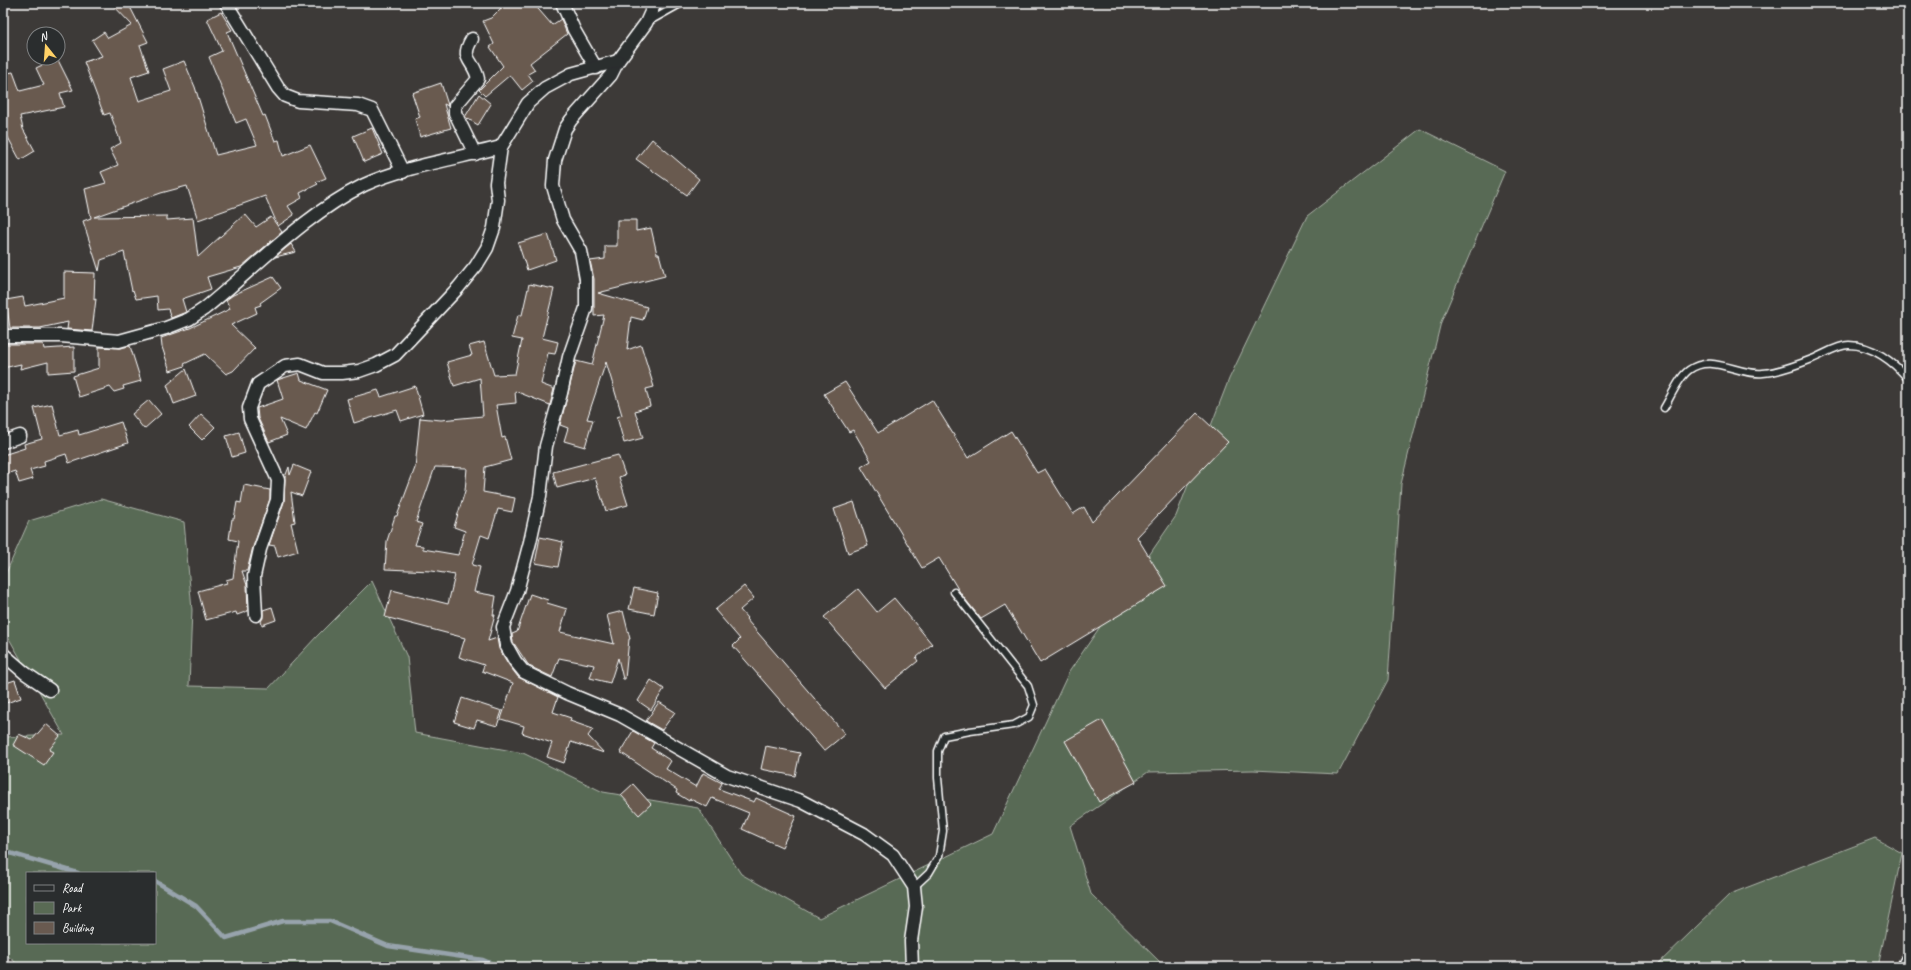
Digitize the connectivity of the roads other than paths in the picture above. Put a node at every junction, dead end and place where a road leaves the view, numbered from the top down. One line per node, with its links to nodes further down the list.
1 (226, 3): 11 (street)
2 (562, 3): 8 (street)
3 (655, 3): 5 (street)
4 (682, 3): 5 (lane)
5 (646, 23): 7 (street)
6 (472, 39): 10 (street)
7 (618, 61): 8 (street); 21 (street)
8 (596, 68): 9 (street)
9 (501, 147): 10 (street); 18 (street)
10 (475, 154): 11 (street)
11 (402, 172): 12 (street)
12 (3, 336)
13 (1908, 379): 14 (lane)
14 (1664, 408)
15 (20, 436): 16 (street)
16 (3, 442)
17 (954, 592): 21 (lane)
18 (256, 614)
19 (3, 654): 20 (street)
20 (50, 690)
21 (914, 887): 23 (street)
22 (1908, 958): 24 (street)
23 (912, 967)
24 (1904, 967)

